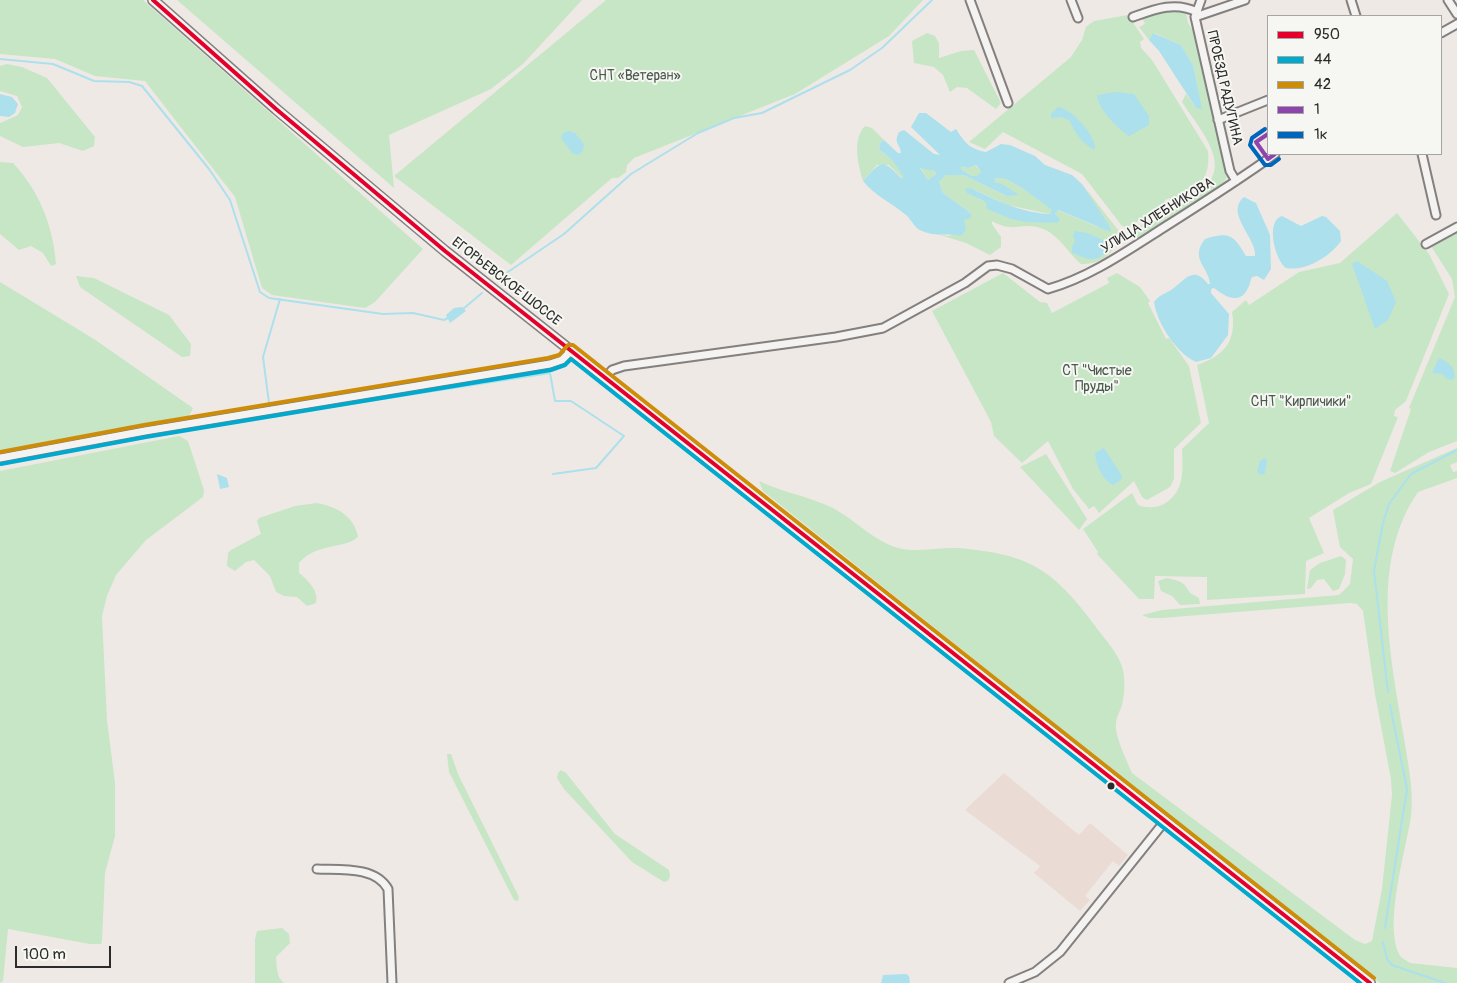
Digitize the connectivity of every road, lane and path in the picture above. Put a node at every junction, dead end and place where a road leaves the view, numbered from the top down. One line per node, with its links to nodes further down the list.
1 (153, 0): 24 (main road, ЕГОРЬЕВСКОЕ ШОССЕ)
2 (970, 0): 16 (street)
3 (1071, 0): 12 (street)
4 (1201, 0): 9 (street)
5 (1245, 0): 9 (street)
6 (1352, 0): 10 (street)
7 (1448, 0): 8 (street)
8 (1457, 14)
9 (1196, 15): 11 (street); 17 (street, ПРОЕЗД РАДУГИНА)
10 (1356, 15)
11 (1133, 17)
12 (1078, 18)
13 (1457, 24): 14 (street)
14 (1442, 32)
15 (1267, 100): 17 (street)
16 (1008, 103)
17 (1218, 120): 20 (street, ПРОЕЗД РАДУГИНА)
18 (1274, 155): 20 (street, УЛИЦА ХЛЕБНИКОВА)
19 (1422, 155): 21 (street)
20 (1236, 181): 25 (street, УЛИЦА ХЛЕБНИКОВА)
21 (1436, 215)
22 (1457, 227): 23 (street)
23 (1426, 244)
24 (571, 351): 25 (main road, ЕГОРЬЕВСКОЕ ШОССЕ); 26 (street)
25 (605, 378): 27 (main road, ЕГОРЬЕВСКОЕ ШОССЕ)
26 (0, 458)
27 (1165, 821): 30 (street); 31 (main road, ЕГОРЬЕВСКОЕ ШОССЕ)
28 (317, 869): 29 (street)
29 (392, 983)
30 (1009, 983)
31 (1370, 983)

